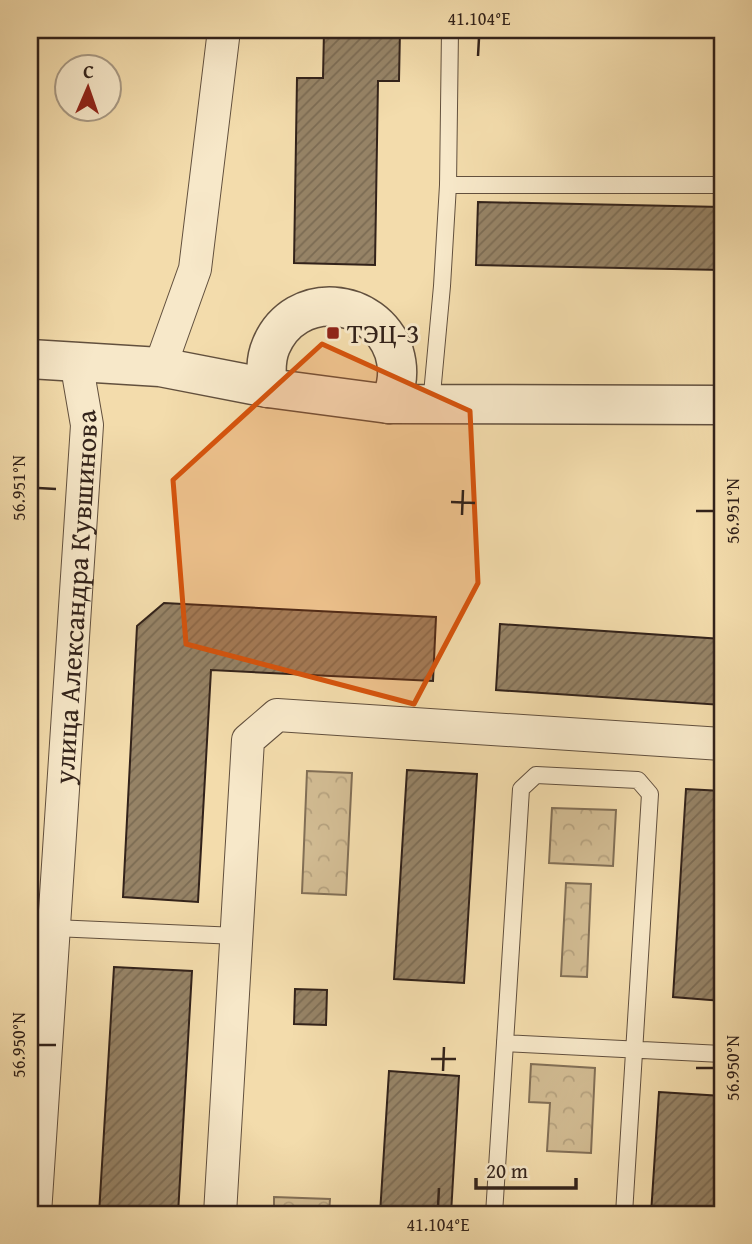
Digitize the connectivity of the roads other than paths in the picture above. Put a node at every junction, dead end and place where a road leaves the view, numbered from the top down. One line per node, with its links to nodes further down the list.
1 (224, 30): 7 (street)
2 (450, 30): 3 (lane)
3 (448, 185): 4 (lane); 10 (lane)
4 (722, 185)
5 (30, 359): 6 (street)
6 (76, 360): 7 (street); 13 (street, улица Александра Кувшинова)
7 (160, 367): 8 (street)
8 (268, 388): 9 (street); 9 (street)
9 (389, 404): 10 (street)
10 (431, 405): 11 (street)
11 (722, 405)
12 (722, 744): 14 (street)
13 (54, 928): 14 (lane); 15 (street, улица Александра Кувшинова)
14 (237, 936): 20 (street)
15 (40, 996): 19 (street, улица Александра Кувшинова)
16 (505, 1043): 17 (lane); 17 (lane); 21 (lane)
17 (633, 1050): 18 (lane); 22 (lane)
18 (722, 1055)
19 (35, 1214)
20 (220, 1214)
21 (494, 1214)
22 (624, 1214)

